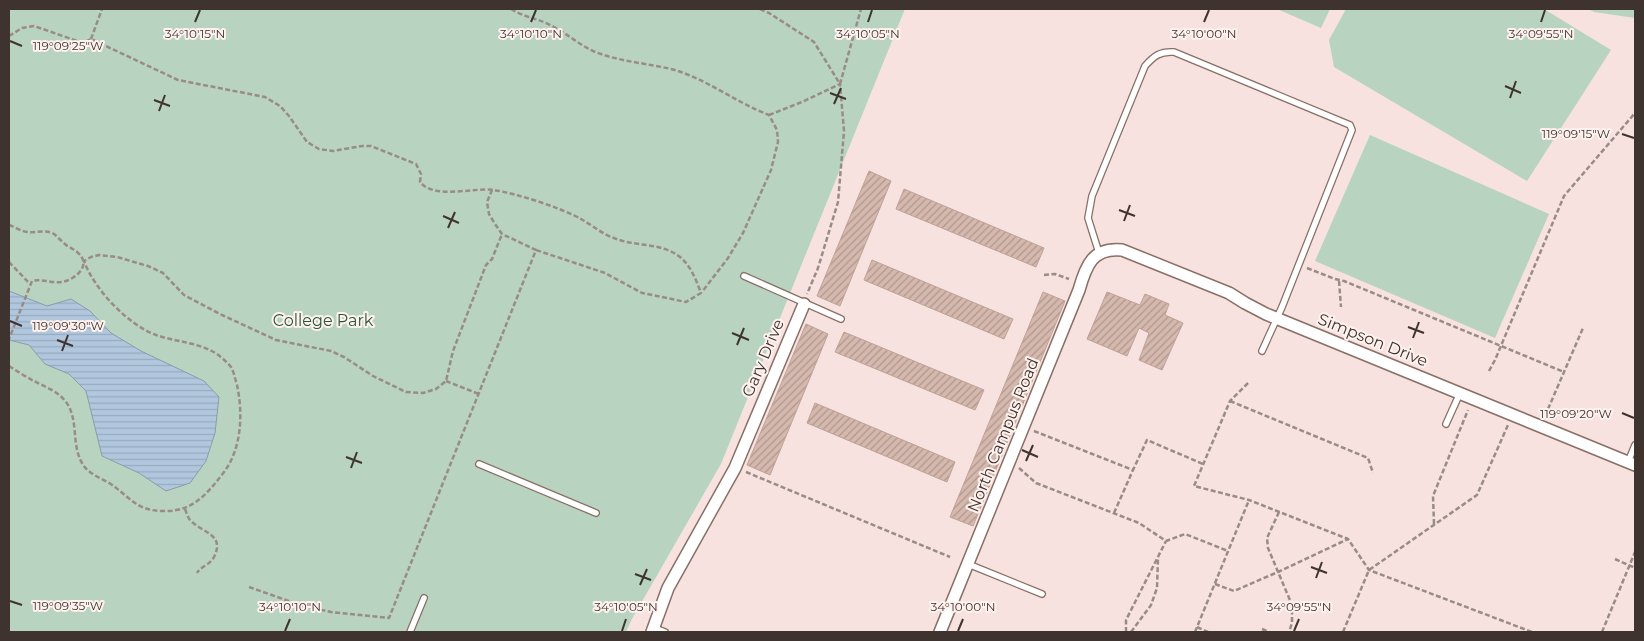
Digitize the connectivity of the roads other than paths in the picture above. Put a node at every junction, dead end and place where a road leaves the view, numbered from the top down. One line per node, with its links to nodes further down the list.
1 (1099, 253): 4 (street, Simpson Drive); 4 (lane); 13 (street, North Campus Road)
2 (744, 276): 3 (lane)
3 (804, 304): 5 (lane); 16 (street, Gary Drive)
4 (1277, 318): 6 (lane); 7 (street, Simpson Drive)
5 (841, 319)
6 (1262, 350)
7 (1460, 393): 8 (lane); 11 (street, Simpson Drive)
8 (1446, 424)
9 (1635, 445): 11 (lane)
10 (479, 464): 12 (lane)
11 (1632, 464)
12 (596, 513)
13 (968, 564): 14 (lane); 19 (street, North Campus Road)
14 (1042, 594)
15 (424, 598): 17 (lane)
16 (651, 631): 18 (lane)
17 (410, 632)
18 (665, 632)
19 (940, 632)

